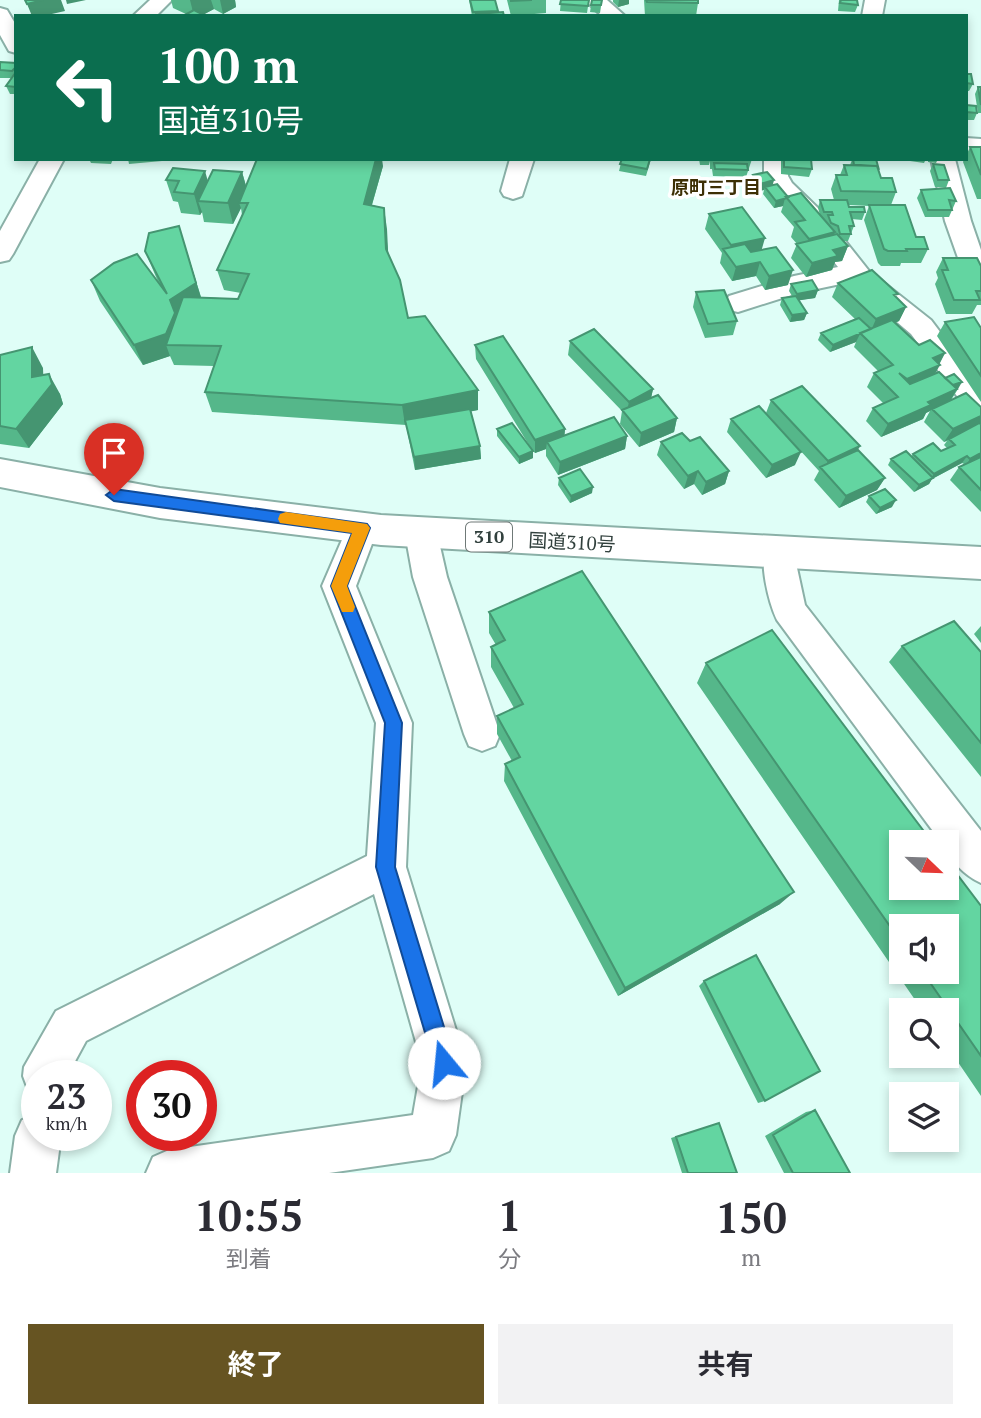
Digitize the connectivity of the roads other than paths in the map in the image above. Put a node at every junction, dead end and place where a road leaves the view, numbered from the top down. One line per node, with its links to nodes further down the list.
1 (162, 0): 3 (street)
2 (595, 0): 4 (street)
3 (145, 14)
4 (612, 14)
5 (0, 15): 6 (street)
6 (12, 55)
7 (51, 161): 12 (street)
8 (521, 161): 11 (street)
9 (776, 161): 13 (street)
10 (943, 161): 14 (street)
11 (513, 191)
12 (0, 254)
13 (856, 272): 15 (street); 17 (street)
14 (981, 286)
15 (738, 303)
16 (957, 325): 17 (street)
17 (922, 327): 18 (street)
18 (981, 407)
19 (0, 473): 20 (highway, 国道310号 / 310)
20 (362, 528): 21 (highway, 国道310号 / 310); 26 (street)
21 (421, 533): 22 (highway, 国道310号 / 310); 24 (street)
22 (778, 554): 23 (highway, 国道310号 / 310); 25 (street)
23 (981, 563)
24 (482, 734)
25 (981, 863)
26 (386, 867): 27 (street); 30 (street)
27 (50, 1060)
28 (36, 1151): 29 (street)
29 (33, 1173)
30 (169, 1173)

